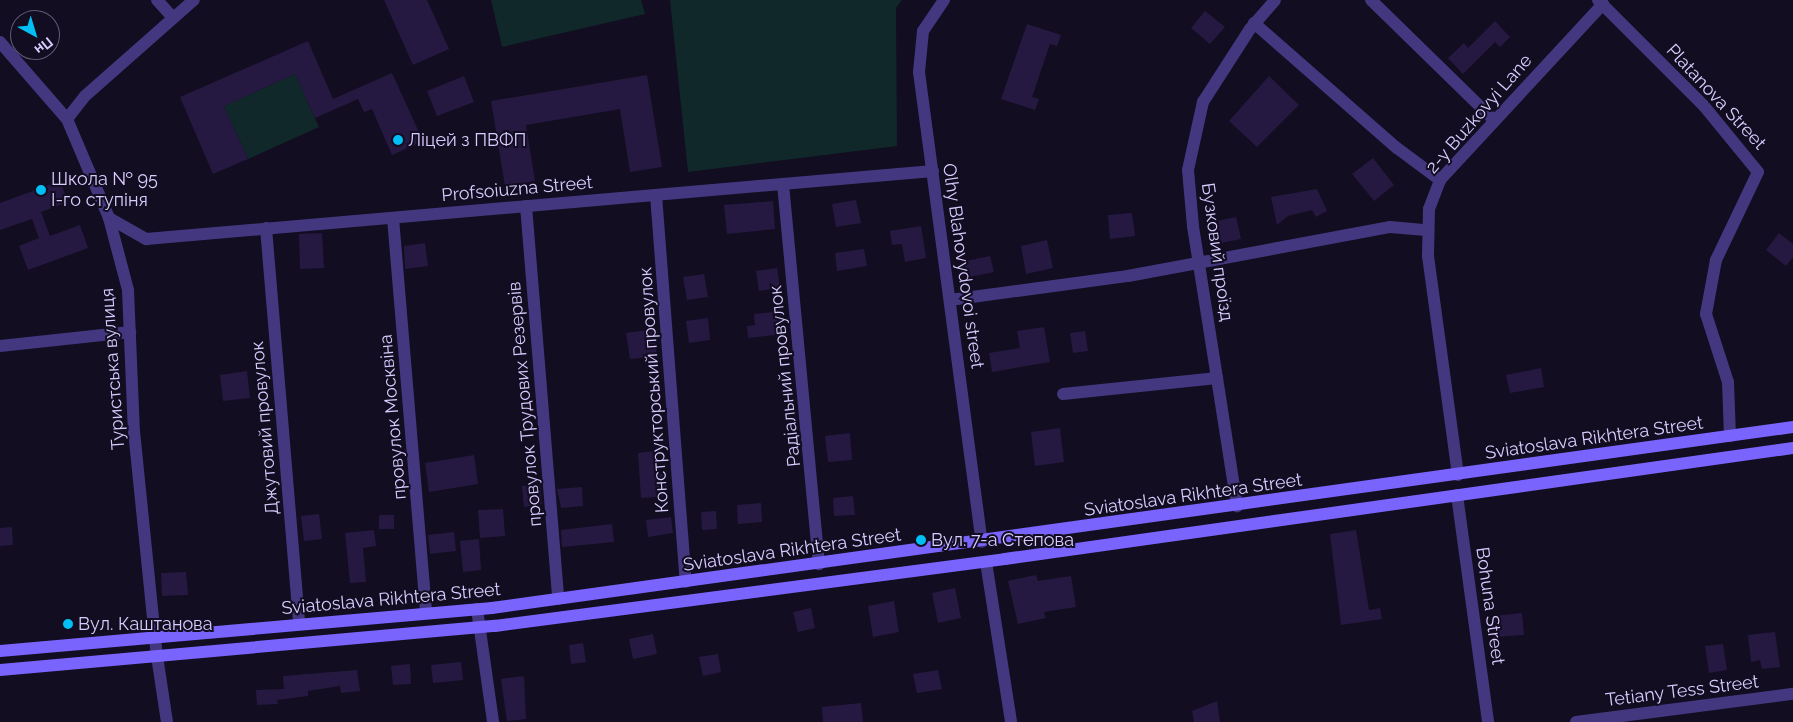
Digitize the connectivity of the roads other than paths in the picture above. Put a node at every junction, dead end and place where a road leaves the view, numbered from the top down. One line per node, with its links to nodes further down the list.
1 (157, 0): 7 (street)
2 (194, 0): 7 (street)
3 (944, 0): 12 (street, Olhy Blahovydovoi street)
4 (1371, 0): 11 (street)
5 (1600, 2): 11 (street, 2-y Buzkovyi Lane); 28 (street, Platanova Street)
6 (1268, 3): 8 (street, Бузковий проїзд)
7 (174, 18): 10 (street)
8 (1254, 23): 13 (street); 21 (street, Бузковий проїзд)
9 (2, 48): 10 (street, Туристська вулиця)
10 (67, 119): 17 (street, Туристська вулиця)
11 (1493, 119): 13 (street, 2-y Buzkovyi Lane)
12 (934, 171): 14 (street, Profsoiuzna Street); 22 (street, Olhy Blahovydovoi street)
13 (1440, 180): 20 (street, 2-y Buzkovyi Lane)
14 (783, 184): 15 (street, Profsoiuzna Street); 35 (street, Радіальний провулок)
15 (656, 195): 16 (street, Profsoiuzna Street); 36 (street, Конструкторський провулок)
16 (526, 206): 18 (street, Profsoiuzna Street); 37 (street, провулок Трудових Резервів)
17 (109, 218): 19 (street, Profsoiuzna Street); 23 (street, Туристська вулиця)
18 (393, 218): 19 (street, Profsoiuzna Street); 39 (street, провулок Москвіна)
19 (266, 228): 40 (street, Джутовий провулок)
20 (1426, 230): 21 (street); 30 (street, 2-y Buzkovyi Lane)
21 (1199, 264): 22 (street); 25 (street, Бузковий проїзд)
22 (950, 300): 33 (street, Olhy Blahovydovoi street)
23 (130, 332): 24 (street); 42 (street, Туристська вулиця)
24 (0, 346)
25 (1217, 378): 26 (street); 32 (street, Бузковий проїзд)
26 (1063, 394)
27 (1793, 427): 28 (main road, Sviatoslava Rikhtera Street)
28 (1730, 436): 30 (main road, Sviatoslava Rikhtera Street)
29 (1793, 448): 31 (main road, Sviatoslava Rikhtera Street)
30 (1458, 475): 32 (main road, Sviatoslava Rikhtera Street)
31 (1457, 495): 34 (main road, Sviatoslava Rikhtera Street); 50 (street, Bohuna Street)
32 (1237, 506): 33 (main road, Sviatoslava Rikhtera Street)
33 (982, 542): 35 (main road, Sviatoslava Rikhtera Street)
34 (986, 562): 41 (main road, Sviatoslava Rikhtera Street); 49 (street)
35 (819, 564): 36 (main road, Sviatoslava Rikhtera Street)
36 (686, 582): 37 (main road, Sviatoslava Rikhtera Street)
37 (558, 599): 38 (main road, Sviatoslava Rikhtera Street)
38 (477, 609): 39 (main road, Sviatoslava Rikhtera Street); 41 (street)
39 (426, 613): 40 (main road, Sviatoslava Rikhtera Street)
40 (299, 624): 42 (main road, Sviatoslava Rikhtera Street)
41 (478, 628): 44 (main road, Sviatoslava Rikhtera Street); 48 (street)
42 (155, 638): 43 (main road, Sviatoslava Rikhtera Street); 44 (street, Туристська вулиця)
43 (0, 651)
44 (157, 656): 45 (main road, Sviatoslava Rikhtera Street); 47 (street)
45 (0, 670)
46 (1793, 694): 51 (street, Tetiany Tess Street)
47 (167, 722)
48 (493, 722)
49 (1011, 722)
50 (1488, 722)
51 (1576, 722)

